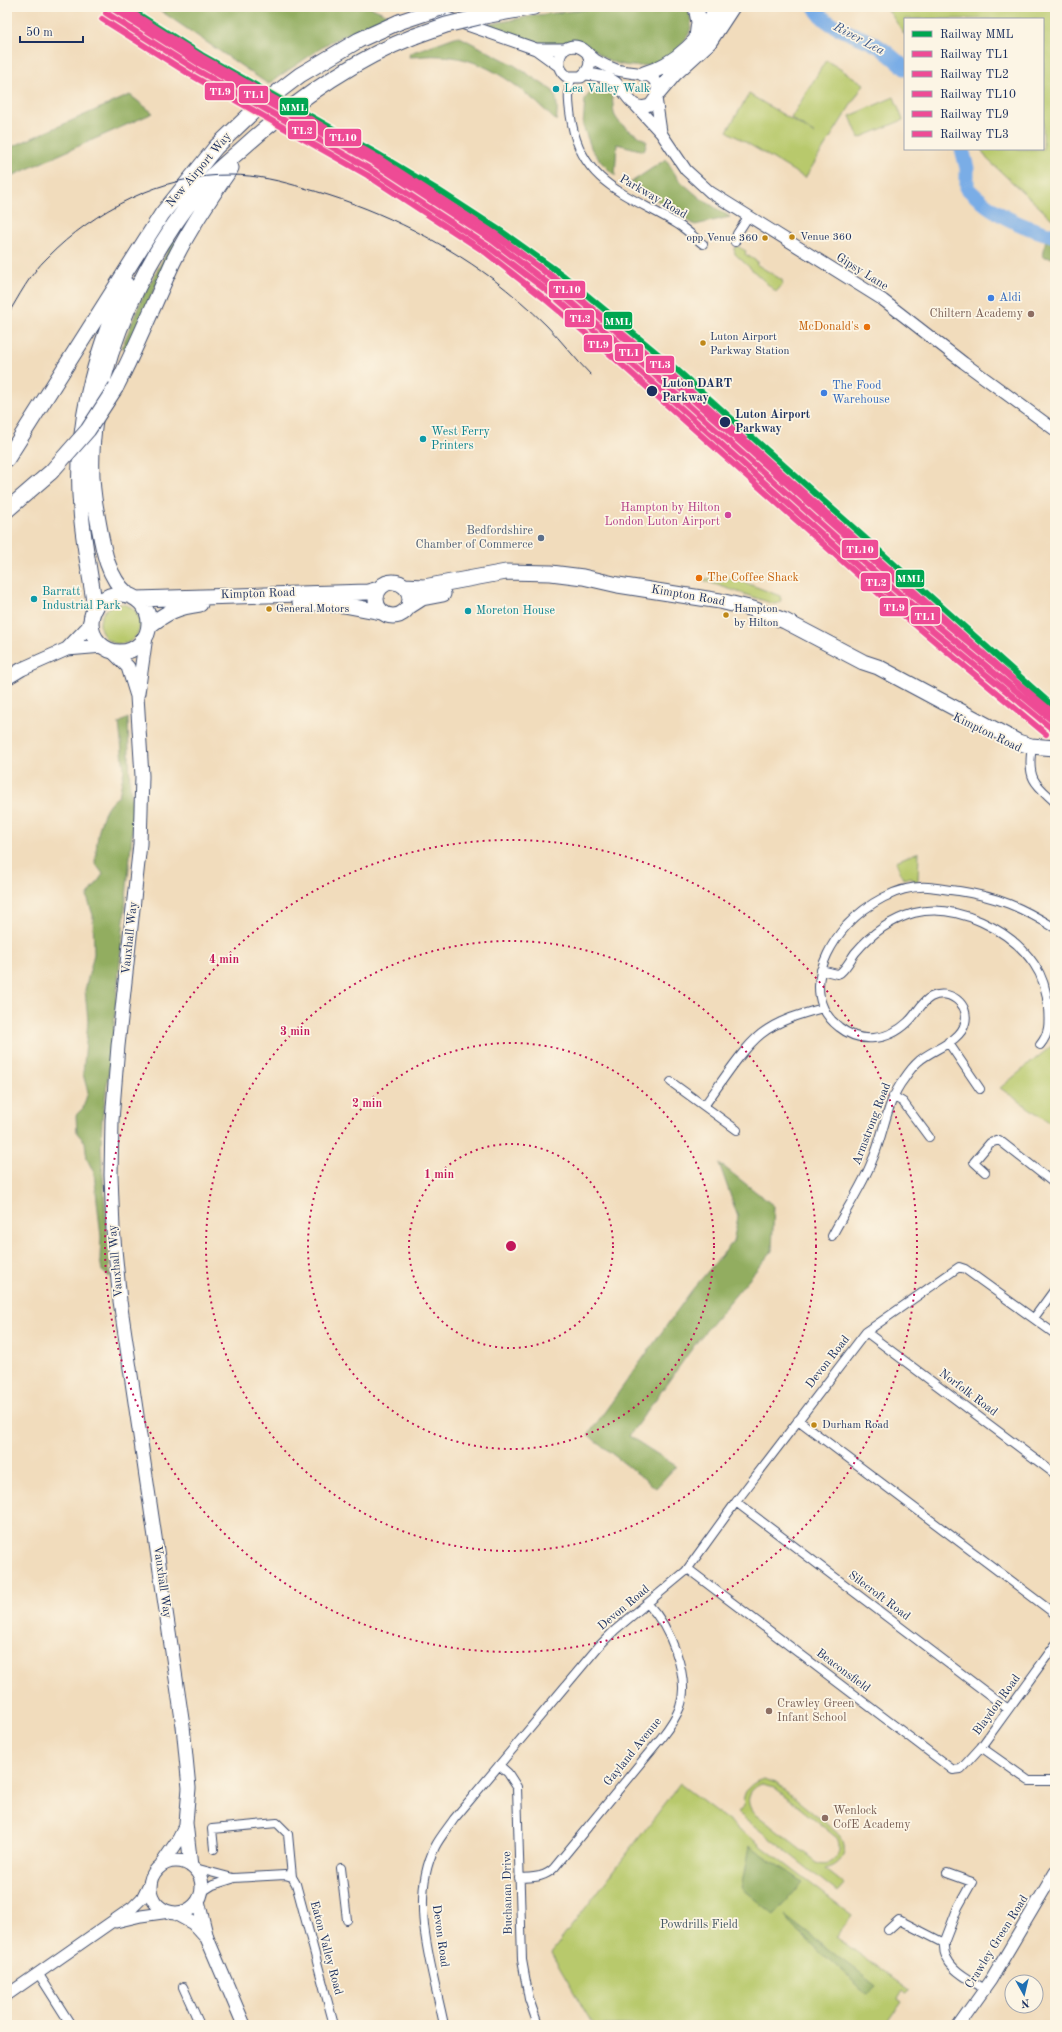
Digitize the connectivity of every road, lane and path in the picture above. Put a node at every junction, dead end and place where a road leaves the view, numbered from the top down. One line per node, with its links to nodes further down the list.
1 (416, 7): 9 (main road)
2 (444, 7): 23 (highway, New Airport Way, bridge)
3 (534, 7): 19 (highway, New Airport Way, bridge)
4 (696, 7): 7 (highway)
5 (716, 7): 7 (highway)
6 (732, 7): 16 (highway)
7 (697, 38): 13 (highway)
8 (565, 49): 9 (main road); 10 (main road); 11 (main road)
9 (536, 50): 11 (main road)
10 (588, 54): 12 (main road); 13 (main road)
11 (558, 65): 14 (main road)
12 (585, 74): 14 (main road); 15 (main road)
13 (642, 74): 15 (main road); 16 (main road)
14 (571, 78): 22 (street, Parkway Road)
15 (626, 95): 17 (main road)
16 (657, 95): 17 (main road); 18 (main road, Gipsy Lane)
17 (636, 106): 18 (main road, Gipsy Lane)
18 (661, 133): 20 (main road, Gipsy Lane)
19 (247, 144): 26 (highway, New Airport Way, bridge); 30 (highway, New Airport Way)
20 (748, 217): 21 (street); 24 (main road, Gipsy Lane)
21 (735, 242)
22 (703, 244)
23 (136, 257): 25 (highway, New Airport Way); 33 (highway, New Airport Way)
24 (1055, 430)
25 (7, 459)
26 (7, 510)
27 (525, 573): 28 (highway, Kimpton Road); 31 (highway, Kimpton Road); 37 (highway, Kimpton Road)
28 (404, 586): 29 (highway); 31 (highway)
29 (379, 589): 30 (highway, Kimpton Road); 32 (highway)
30 (132, 596): 33 (highway); 34 (highway)
31 (408, 607): 32 (highway)
32 (381, 612): 34 (highway, Kimpton Road)
33 (93, 614): 35 (highway); 36 (main road)
34 (148, 631): 35 (highway); 39 (main road, Vauxhall Way)
35 (108, 648): 36 (main road); 39 (main road, Vauxhall Way)
36 (67, 649): 38 (main road)
37 (863, 662): 40 (highway, Kimpton Road); 41 (highway, Kimpton Road)
38 (7, 678)
39 (137, 696): 74 (main road, Vauxhall Way)
40 (1055, 748)
41 (1031, 754): 42 (highway, Kimpton Road); 43 (street)
42 (1055, 754)
43 (1055, 802)
44 (1055, 928): 45 (street, Armstrong Road)
45 (821, 970): 46 (street, Armstrong Road); 47 (street)
46 (823, 1008): 48 (street, Armstrong Road); 53 (street)
47 (1052, 1020): 49 (street)
48 (948, 1042): 51 (street); 52 (street, Armstrong Road)
49 (1040, 1045)
50 (671, 1082): 53 (street)
51 (980, 1089)
52 (894, 1096): 55 (street); 58 (street, Armstrong Road)
53 (704, 1106): 54 (street)
54 (737, 1130)
55 (929, 1137)
56 (985, 1172): 57 (street)
57 (1055, 1184)
58 (832, 1236)
59 (1055, 1289): 60 (street)
60 (1034, 1318): 61 (street, Devon Road); 62 (street)
61 (866, 1332): 63 (street, Devon Road); 64 (street, Norfolk Road)
62 (1055, 1334)
63 (798, 1420): 65 (street, Devon Road); 68 (street)
64 (1055, 1474)
65 (736, 1502): 66 (street, Devon Road); 70 (street, Silecroft Road)
66 (688, 1569): 67 (street, Devon Road); 71 (street, Beaconsfield)
67 (648, 1604): 72 (street, Devon Road); 83 (street, Gayland Avenue)
68 (1054, 1613)
69 (1055, 1645): 70 (street, Blaydon Road)
70 (1008, 1709): 71 (street, Blaydon Road)
71 (981, 1747): 73 (street, Blaydon Road)
72 (499, 1765): 83 (street, Buchanan Drive); 100 (street, Devon Road)
73 (1055, 1777)
74 (186, 1823): 76 (main road, Vauxhall Way); 77 (main road, Vauxhall Way)
75 (214, 1849): 81 (street, Eaton Valley Road)
76 (162, 1864): 77 (main road); 84 (main road)
77 (193, 1867): 82 (street); 85 (main road)
78 (341, 1868): 87 (street)
79 (1055, 1872): 94 (main road, Crawley Green Road)
80 (947, 1873): 91 (street)
81 (292, 1877): 82 (street); 99 (street, Eaton Valley Road)
82 (233, 1878): 85 (street)
83 (519, 1878): 101 (street, Buchanan Drive)
84 (150, 1882): 86 (main road); 88 (main road)
85 (200, 1897): 86 (main road); 90 (main road)
86 (172, 1913): 88 (main road); 90 (main road)
87 (347, 1920)
88 (110, 1924): 92 (main road)
89 (888, 1930): 91 (street)
90 (206, 1938): 98 (main road)
91 (944, 1943): 94 (street)
92 (38, 1973): 95 (main road); 96 (street)
93 (184, 1987): 97 (street)
94 (984, 1989): 102 (main road, Crawley Green Road)
95 (7, 1995)
96 (70, 2025)
97 (200, 2025)
98 (244, 2025)
99 (334, 2025)
100 (444, 2025)
101 (538, 2025)
102 (959, 2025)

